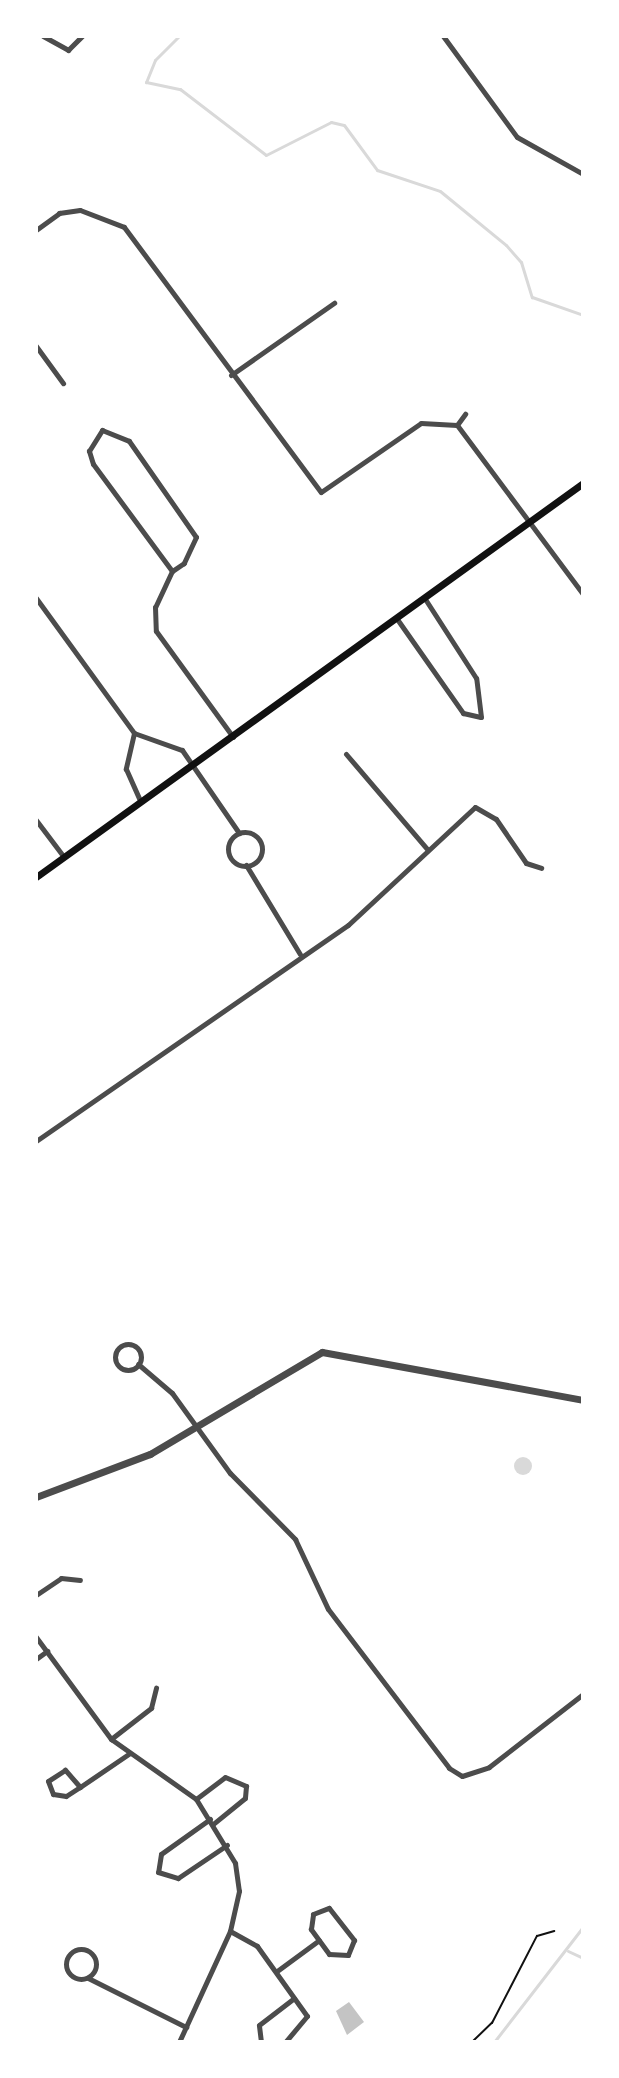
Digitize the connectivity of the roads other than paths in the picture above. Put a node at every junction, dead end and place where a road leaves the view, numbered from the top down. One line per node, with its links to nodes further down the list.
1 (43, 36): 2 (street)
2 (82, 36)
3 (443, 36): 4 (street)
4 (583, 174)
5 (36, 230): 8 (street)
6 (334, 303): 8 (street)
7 (36, 346): 9 (street)
8 (231, 375): 11 (street)
9 (63, 383)
10 (465, 414): 11 (street)
11 (457, 425): 13 (street)
12 (583, 483): 13 (main road)
13 (531, 523): 15 (street); 17 (main road)
14 (172, 571): 14 (street); 20 (street)
15 (583, 594)
16 (36, 598): 19 (street)
17 (425, 599): 18 (main road); 18 (street)
18 (397, 619): 20 (main road)
19 (134, 733): 22 (street); 23 (street)
20 (233, 737): 22 (main road)
21 (346, 754): 26 (street)
22 (196, 764): 23 (main road); 25 (street)
23 (141, 802): 27 (main road)
24 (36, 820): 27 (street)
25 (239, 833): 28 (street); 28 (street)
26 (428, 850): 29 (street); 31 (street)
27 (64, 857): 30 (main road)
28 (246, 865): 31 (street)
29 (541, 868)
30 (36, 877)
31 (300, 954): 32 (street)
32 (36, 1141)
33 (138, 1364): 33 (street); 35 (street)
34 (583, 1400): 35 (street)
35 (196, 1428): 36 (street); 43 (street)
36 (36, 1497)
37 (80, 1580): 38 (street)
38 (36, 1595)
39 (36, 1637): 40 (street)
40 (47, 1651): 41 (street); 44 (street)
41 (36, 1659)
42 (156, 1688): 44 (street)
43 (583, 1694)
44 (111, 1739): 45 (street)
45 (130, 1753): 46 (street); 47 (street)
46 (80, 1787): 46 (street)
47 (196, 1799): 48 (street); 48 (street)
48 (212, 1822): 49 (street); 49 (street)
49 (227, 1845): 50 (street)
50 (230, 1931): 52 (street); 55 (street)
51 (319, 1940): 51 (street); 52 (street)
52 (277, 1971): 54 (street)
53 (88, 1978): 53 (street); 55 (street)
54 (294, 1998): 57 (street); 58 (street)
55 (186, 2027): 56 (street)
56 (179, 2042)
57 (261, 2042)
58 (285, 2042)

